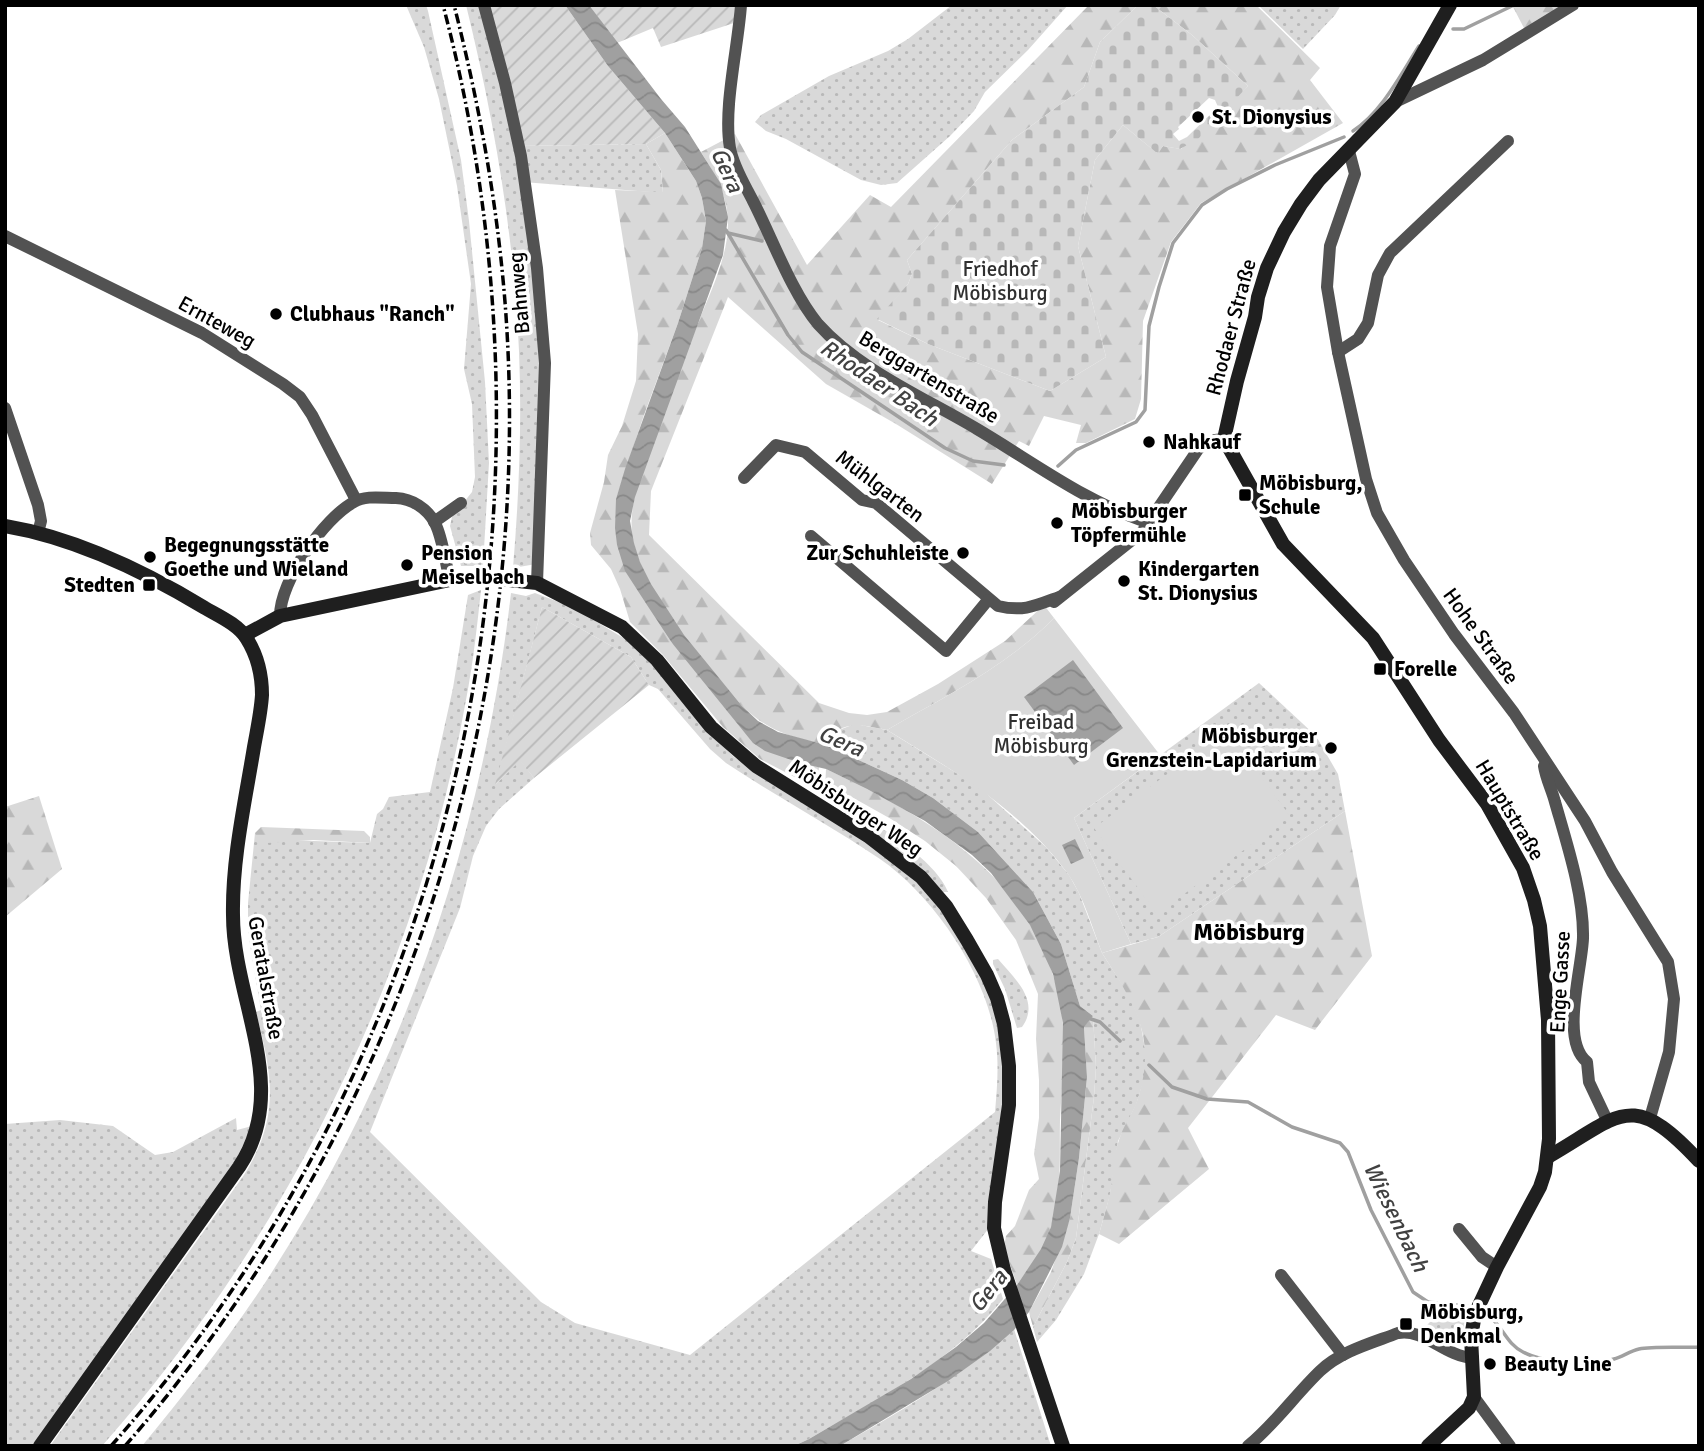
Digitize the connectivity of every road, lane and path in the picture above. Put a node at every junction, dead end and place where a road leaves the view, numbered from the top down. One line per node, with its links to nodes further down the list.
1 (484, 5): 21 (street, Bahnweg)
2 (741, 5): 16 (street, Berggartenstraße)
3 (1573, 5): 5 (street, Rhodaer Straße)
4 (1449, 8): 5 (street, Rhodaer Straße)
5 (1395, 102): 7 (street, Rhodaer Straße)
6 (1508, 141): 9 (street)
7 (1349, 150): 9 (street, Hohe Straße); 11 (street, Rhodaer Straße)
8 (5, 236): 13 (street, Ernteweg)
9 (1338, 352): 25 (street, Hohe Straße)
10 (5, 408): 18 (street)
11 (1224, 439): 16 (street, Mühlgarten); 28 (street, Hauptstraße)
12 (744, 478): 22 (street, Mühlgarten)
13 (356, 500): 15 (street); 23 (street)
14 (461, 503): 15 (street)
15 (435, 522): 20 (street)
16 (1150, 523): 22 (street, Mühlgarten)
17 (5, 526): 18 (street)
18 (38, 533): 24 (street)
19 (811, 536): 22 (street)
20 (450, 580): 21 (street, Möbisburger Weg); 23 (street, Möbisburger Weg)
21 (537, 583): 37 (street, Möbisburger Weg)
22 (988, 600)
23 (280, 616): 24 (street, Möbisburger Weg)
24 (245, 635): 36 (street, Geratalstraße)
25 (1544, 759): 26 (street, Hohe Straße); 27 (street, Enge Gasse)
26 (1650, 1118): 27 (street); 29 (street)
27 (1607, 1120): 28 (street)
28 (1548, 1157): 31 (street, Hauptstraße)
29 (1699, 1161)
30 (1459, 1229): 31 (street)
31 (1497, 1267): 34 (street, Hauptstraße)
32 (1281, 1275): 33 (street)
33 (1343, 1355): 34 (street); 38 (street)
34 (1473, 1358): 35 (street, Hauptstraße)
35 (1474, 1397): 39 (street); 40 (street)
36 (40, 1446)
37 (1063, 1446)
38 (1248, 1446)
39 (1428, 1446)
40 (1510, 1446)

